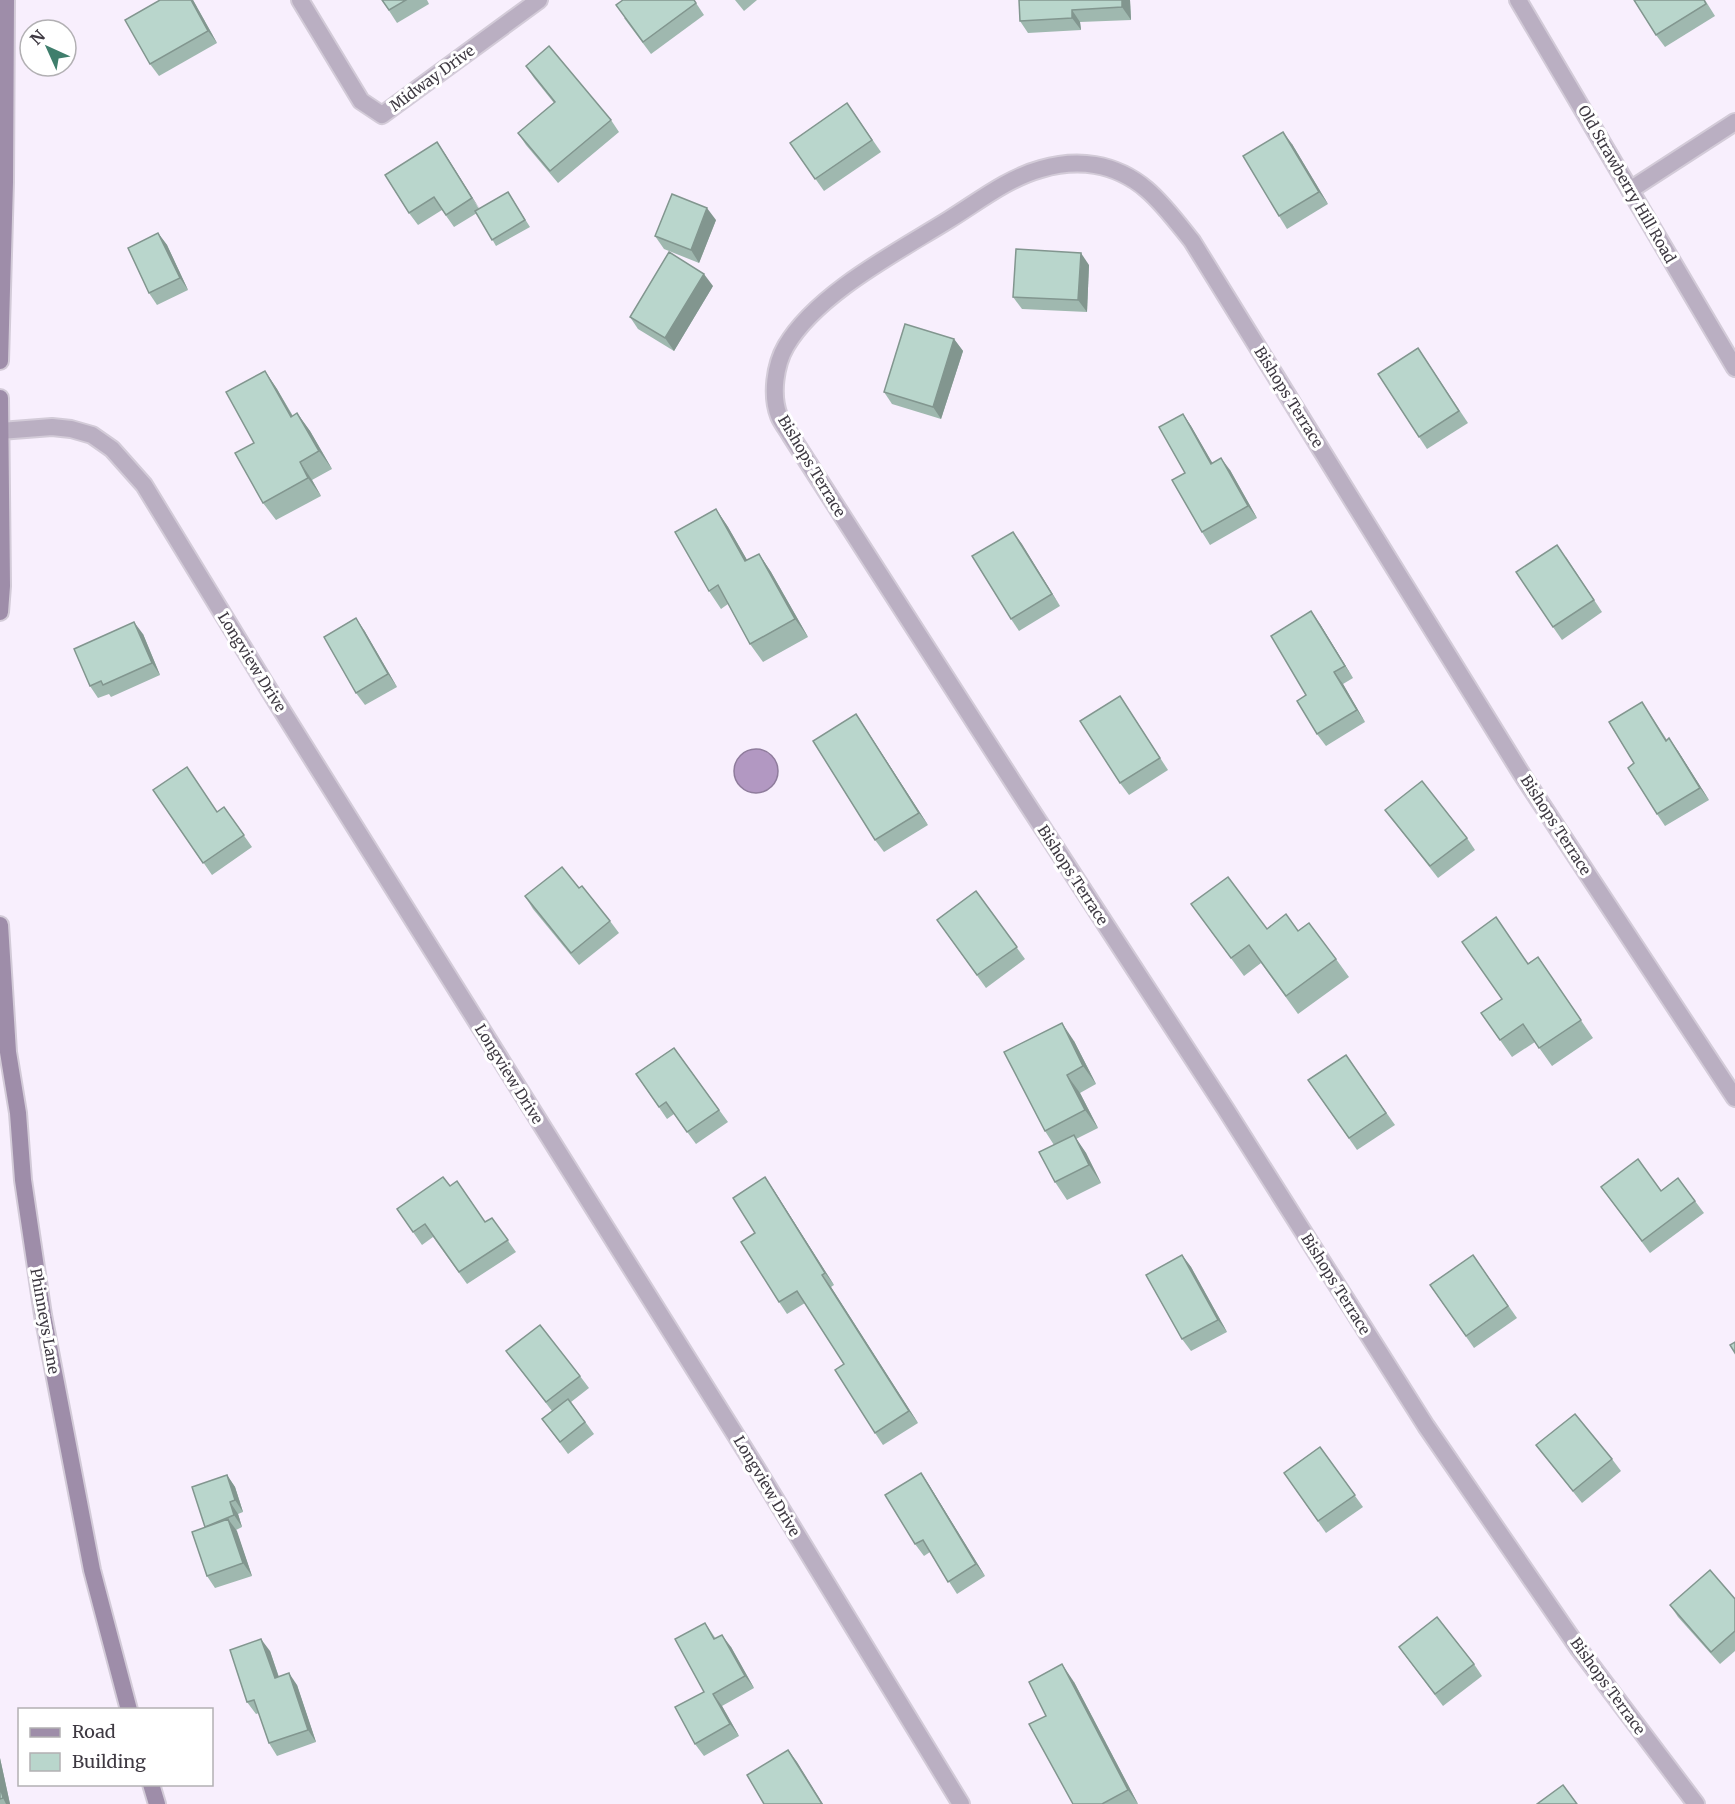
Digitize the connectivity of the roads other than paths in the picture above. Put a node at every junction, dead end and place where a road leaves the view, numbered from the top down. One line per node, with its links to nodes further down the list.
1 (6, 0): 5 (main road)
2 (300, 0): 3 (street, Midway Drive)
3 (539, 0)
4 (1518, 0): 7 (street, Old Strawberry Hill Road)
5 (3, 114): 8 (main road)
6 (1735, 122): 7 (street)
7 (1630, 190): 9 (street, Old Strawberry Hill Road)
8 (0, 361)
9 (1735, 368)
10 (0, 398): 11 (main road)
11 (0, 431): 12 (main road); 18 (street, Longview Drive)
12 (0, 612)
13 (0, 925): 15 (main road, Phinneys Lane)
14 (1735, 1098): 19 (street, Bishops Terrace)
15 (128, 1708)
16 (151, 1786): 17 (main road)
17 (157, 1804)
18 (961, 1804)
19 (1696, 1804)

